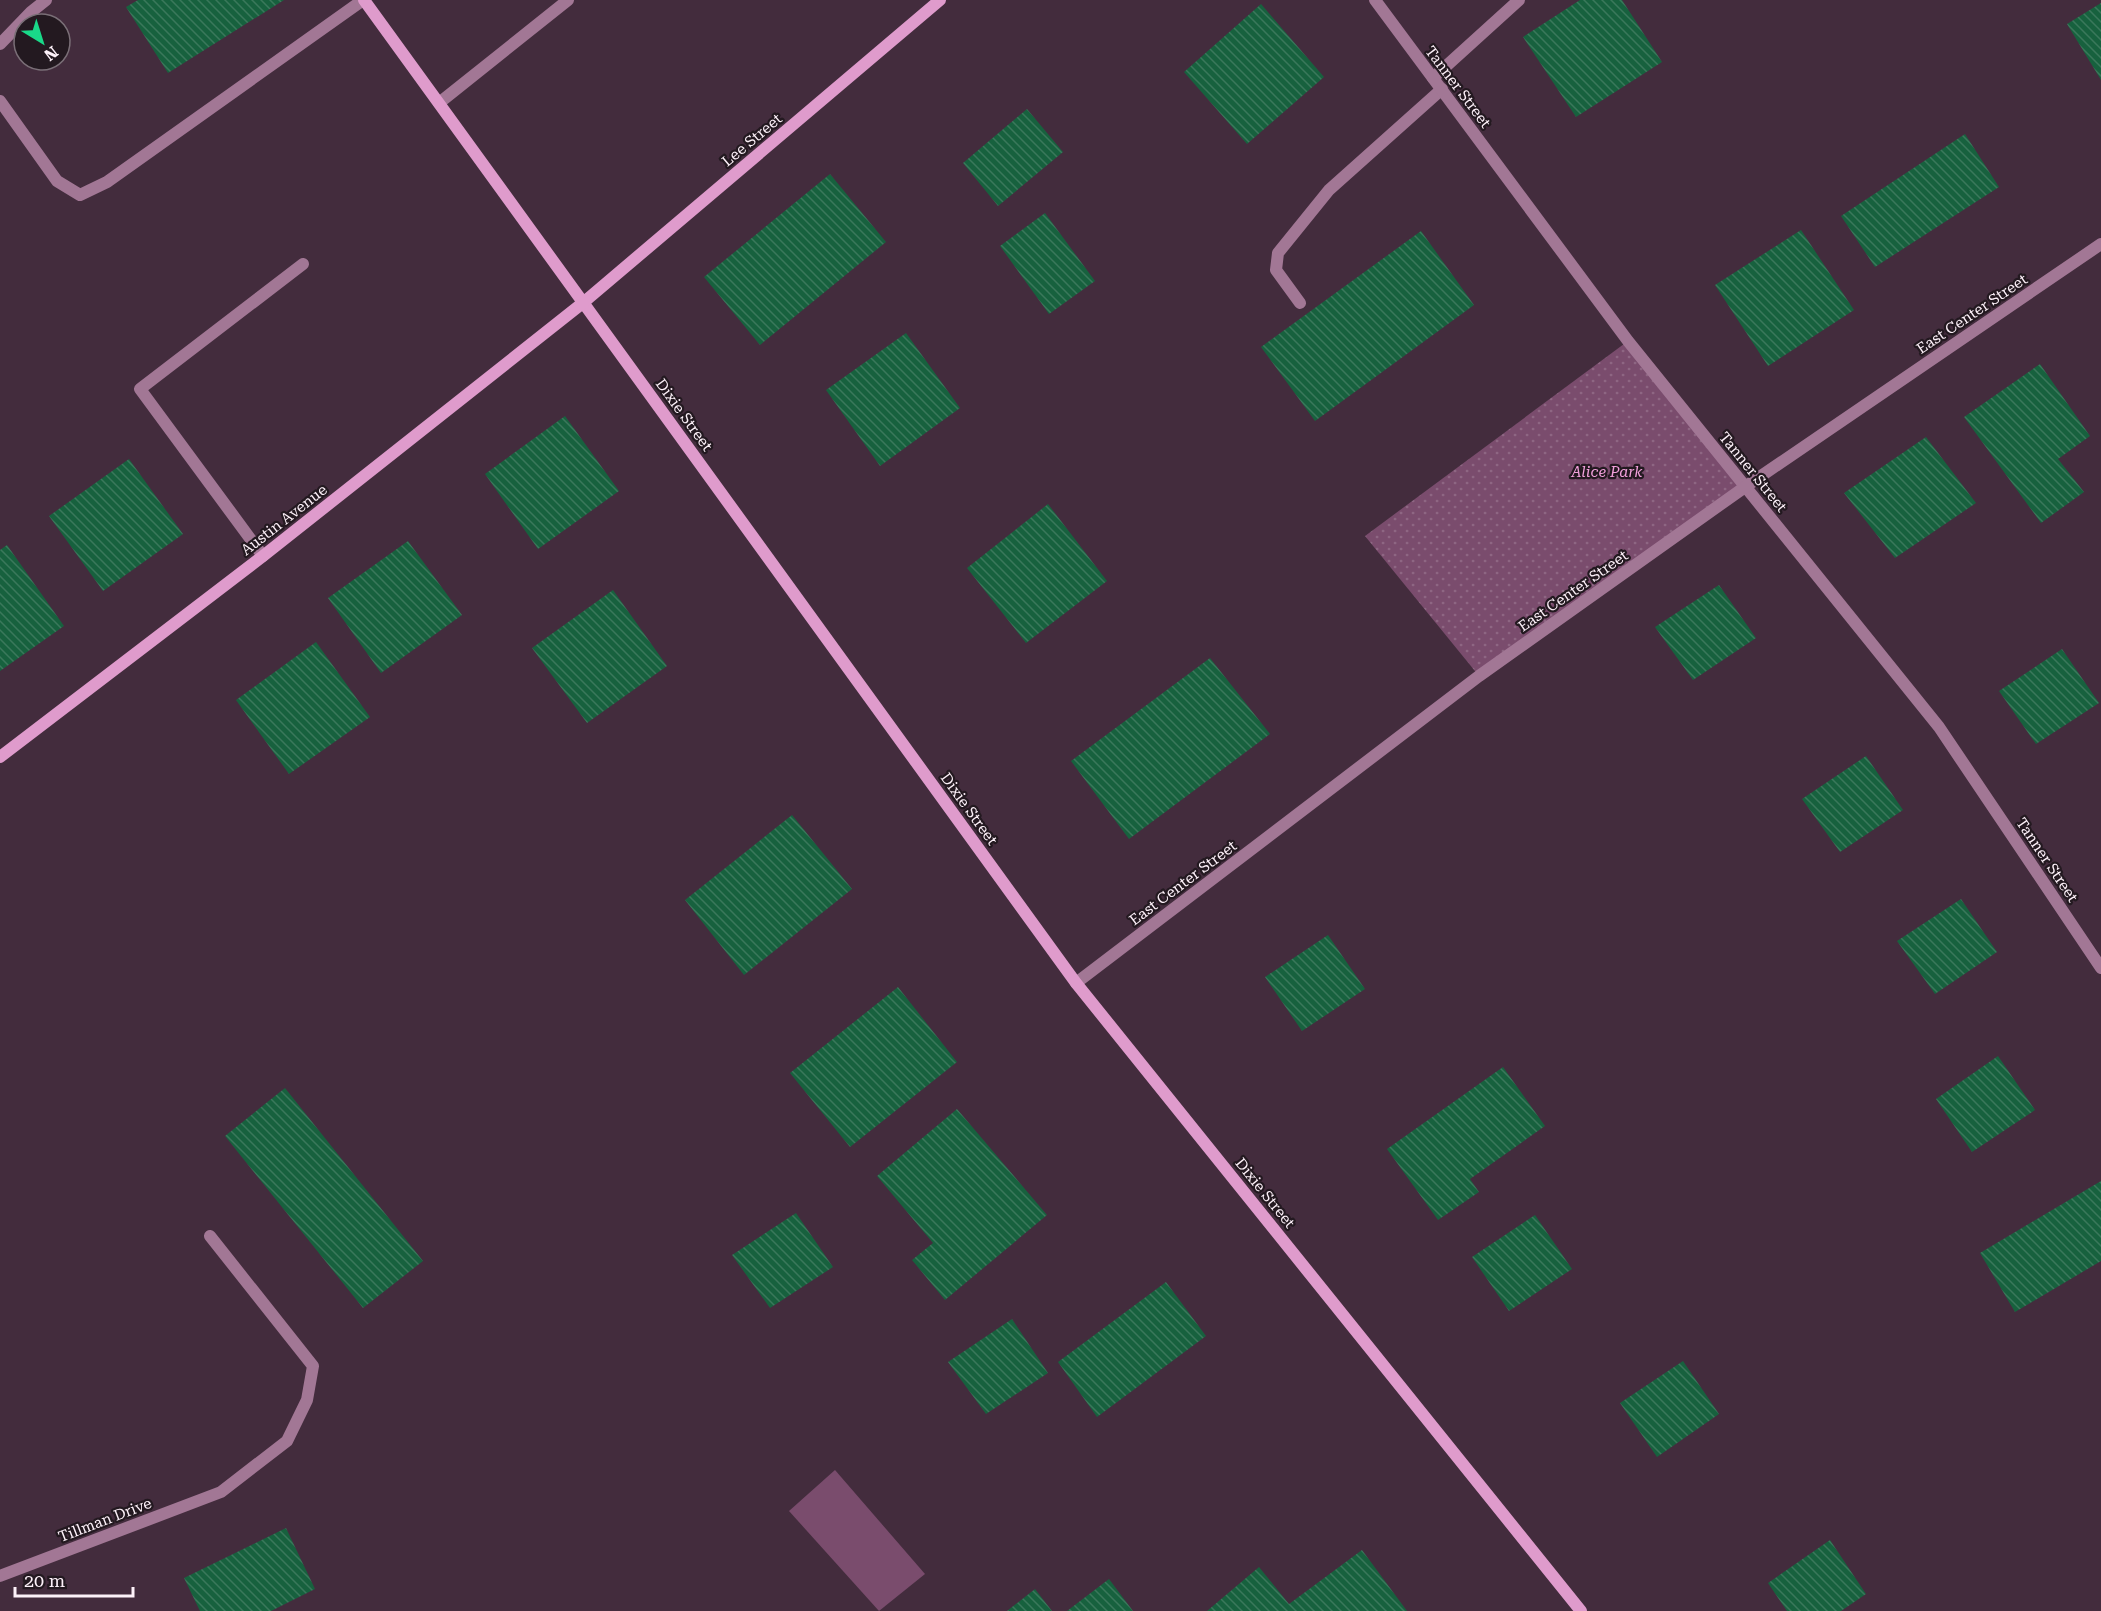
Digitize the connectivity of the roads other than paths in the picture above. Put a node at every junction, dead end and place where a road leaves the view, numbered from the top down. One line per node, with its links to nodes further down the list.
1 (46, 0): 7 (street)
2 (364, 0): 10 (street); 11 (street, Dixie Street)
3 (568, 0): 11 (street)
4 (940, 0): 14 (street, Lee Street)
5 (1376, 0): 8 (street, Tanner Street)
6 (1519, 0): 8 (street)
7 (0, 44)
8 (1433, 78): 9 (street, Tanner Street)
9 (1442, 89): 15 (street); 16 (street, Tanner Street)
10 (0, 101)
11 (439, 103): 14 (street, Dixie Street)
12 (2101, 244): 16 (street, East Center Street)
13 (303, 264): 17 (street)
14 (584, 302): 17 (street, Austin Avenue); 20 (street, Dixie Street)
15 (1300, 303)
16 (1745, 487): 19 (street, Tanner Street); 20 (street, East Center Street)
17 (263, 556): 18 (street, Austin Avenue)
18 (0, 757)
19 (2101, 968)
20 (1076, 983): 23 (street, Dixie Street)
21 (210, 1236): 22 (street, Tillman Drive)
22 (0, 1576)
23 (1581, 1611)

